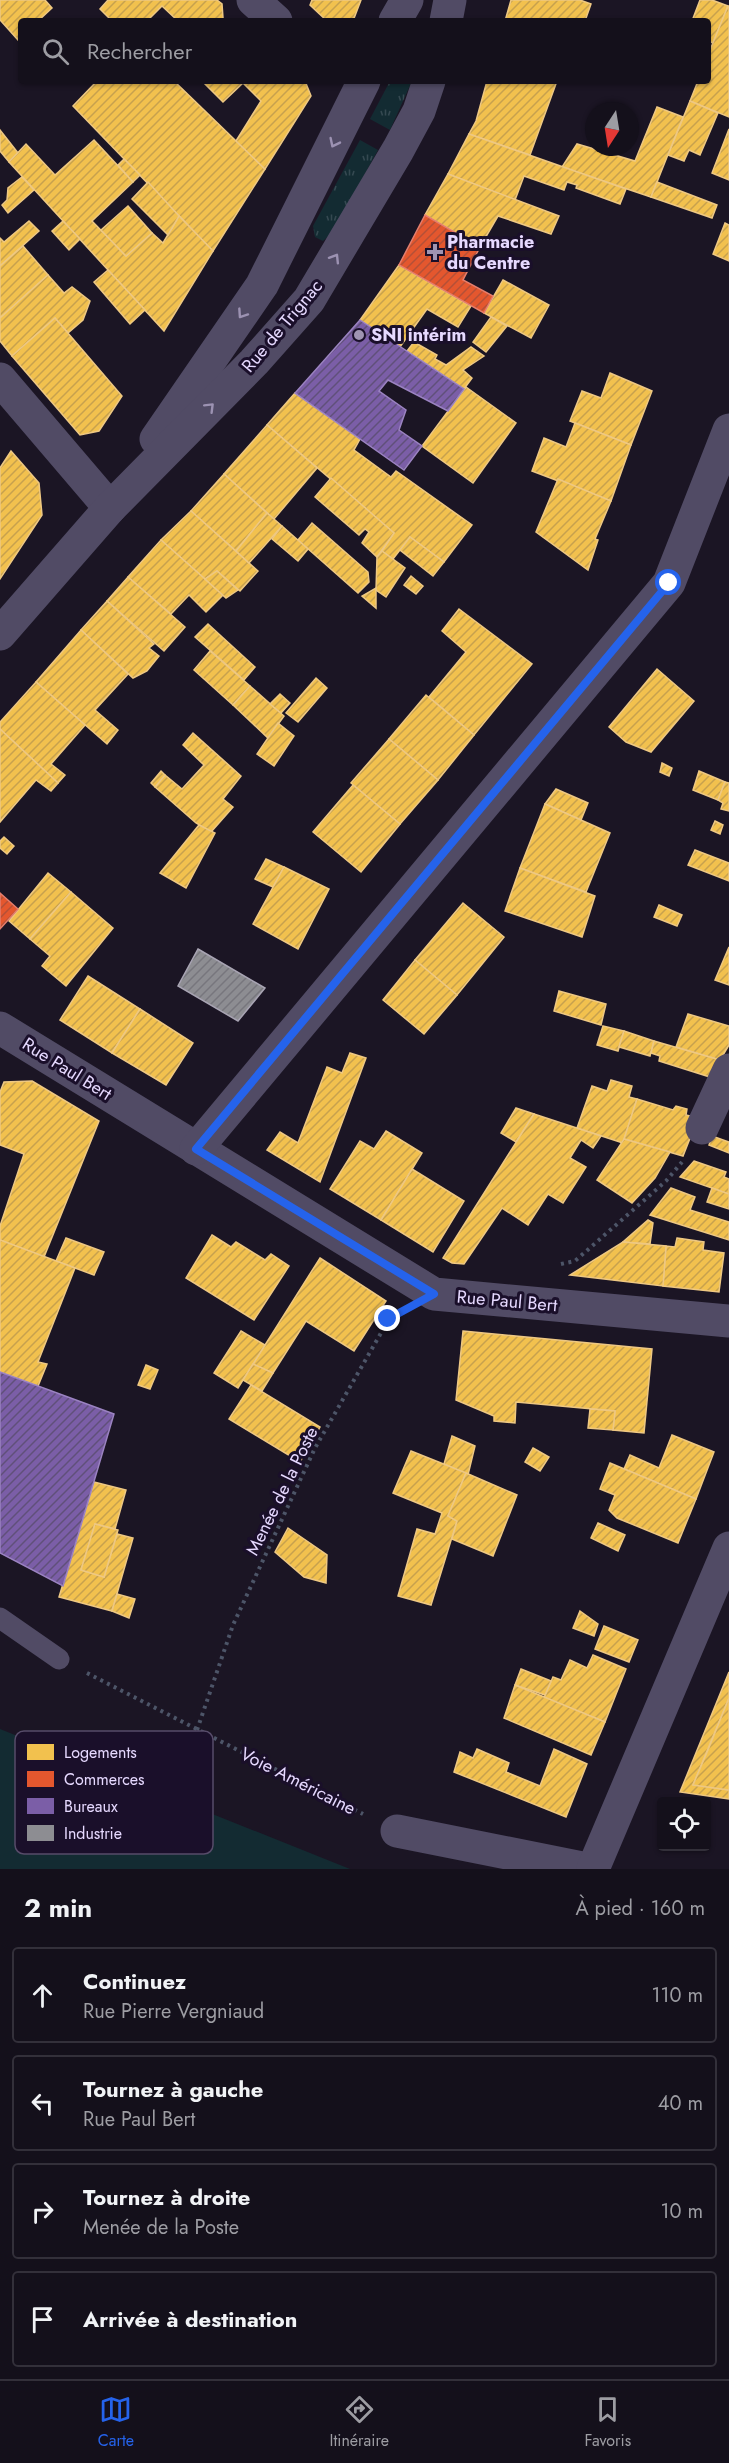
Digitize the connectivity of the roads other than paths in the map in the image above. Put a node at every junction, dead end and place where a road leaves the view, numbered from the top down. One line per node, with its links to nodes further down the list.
1 (253, 0): 4 (street)
2 (407, 0): 5 (street)
3 (450, 0): 6 (street)
4 (273, 18)
5 (397, 18)
6 (447, 18)
7 (356, 84): 11 (street, Rue de Trignac, one-way to 11)
8 (428, 84): 11 (street, Rue de Trignac, one-way to 8)
9 (0, 379): 11 (street)
10 (729, 430): 16 (street)
11 (110, 508): 12 (street, Rue de Trignac)
12 (0, 634)
13 (0, 1028): 16 (street, Rue Paul Bert)
14 (729, 1070): 15 (street)
15 (702, 1128)
16 (196, 1149): 17 (street, Rue Paul Bert)
17 (729, 1321)
18 (729, 1548): 23 (street)
19 (0, 1618): 20 (lane)
20 (59, 1659)
21 (397, 1831): 22 (street)
22 (587, 1869)
23 (593, 1869)

